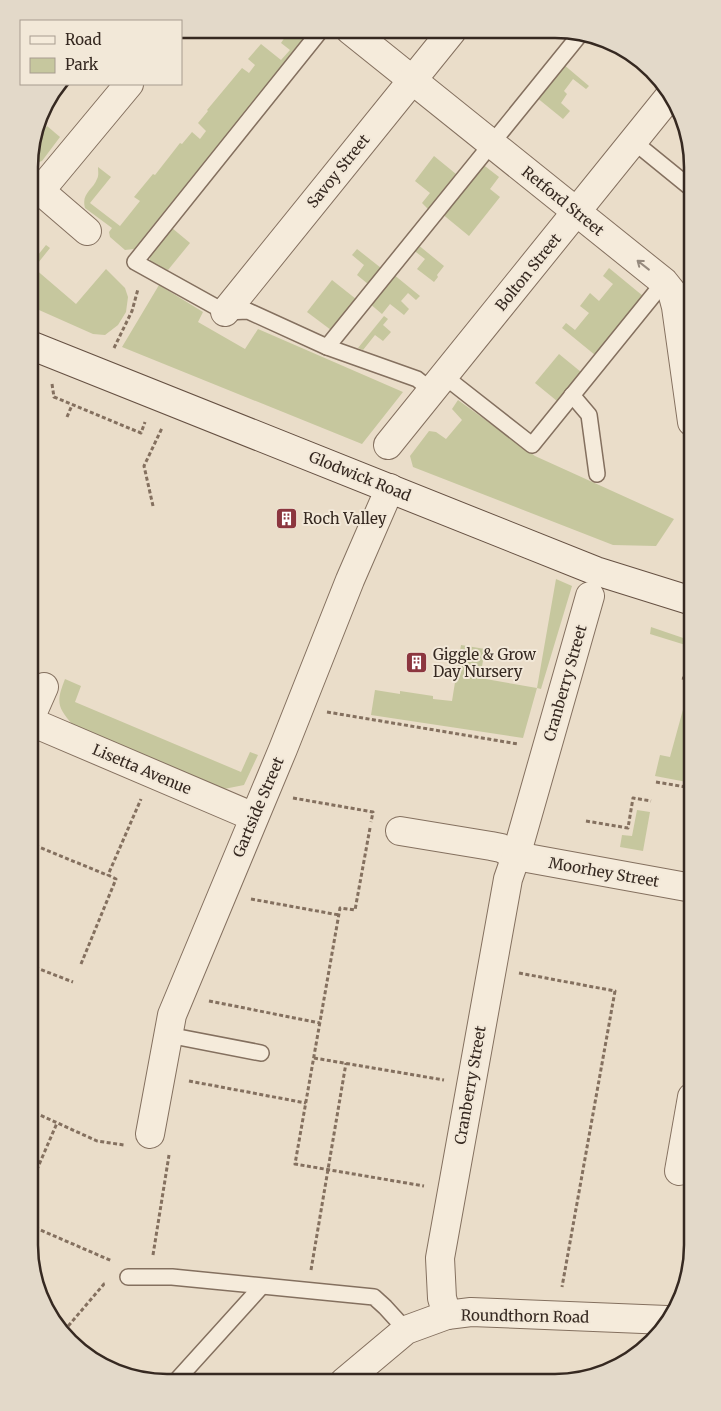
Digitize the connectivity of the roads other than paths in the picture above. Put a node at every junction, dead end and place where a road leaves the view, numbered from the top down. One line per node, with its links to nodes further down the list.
1 (316, 38): 16 (lane)
2 (360, 38): 5 (street, Retford Street)
3 (445, 38): 5 (street, Savoy Street)
4 (576, 40): 9 (lane)
5 (412, 79): 9 (street, Retford Street); 16 (street, Savoy Street)
6 (128, 85): 10 (street)
7 (665, 101): 8 (street, Bolton Street)
8 (632, 141): 11 (lane); 13 (street, Bolton Street)
9 (492, 143): 13 (street, Retford Street); 18 (lane)
10 (38, 183)
11 (684, 183)
12 (38, 189): 14 (street)
13 (576, 212): 15 (street, Retford Street, one-way to 13); 20 (street, Bolton Street)
14 (87, 232)
15 (664, 282): 17 (street, Retford Street); 21 (lane)
16 (225, 312): 18 (lane)
17 (684, 340)
18 (327, 347): 20 (lane)
19 (38, 348): 24 (street, Glodwick Road)
20 (438, 384): 21 (lane); 22 (street, Bolton Street)
21 (572, 395): 23 (lane)
22 (388, 445)
23 (597, 474)
24 (390, 488): 26 (street, Glodwick Road); 30 (street, Gartside Street)
25 (590, 596): 32 (street, Cranberry Street)
26 (684, 598)
27 (44, 687): 28 (street, Lisetta Avenue)
28 (38, 701)
29 (38, 725): 30 (street, Lisetta Avenue)
30 (254, 817): 34 (street, Gartside Street)
31 (400, 830): 32 (street)
32 (516, 856): 33 (street, Moorhey Street); 41 (street, Cranberry Street)
33 (683, 886)
34 (168, 1035): 35 (lane); 36 (street, Gartside Street)
35 (261, 1053)
36 (141, 1140)
37 (683, 1148): 38 (street)
38 (679, 1171)
39 (128, 1277): 40 (lane)
40 (261, 1287): 43 (lane); 44 (lane)
41 (447, 1314): 42 (street, Roundthorn Road); 43 (street, Roundthorn Road)
42 (659, 1320)
43 (406, 1330): 45 (street, Roundthorn Road)
44 (182, 1374)
45 (354, 1374)

